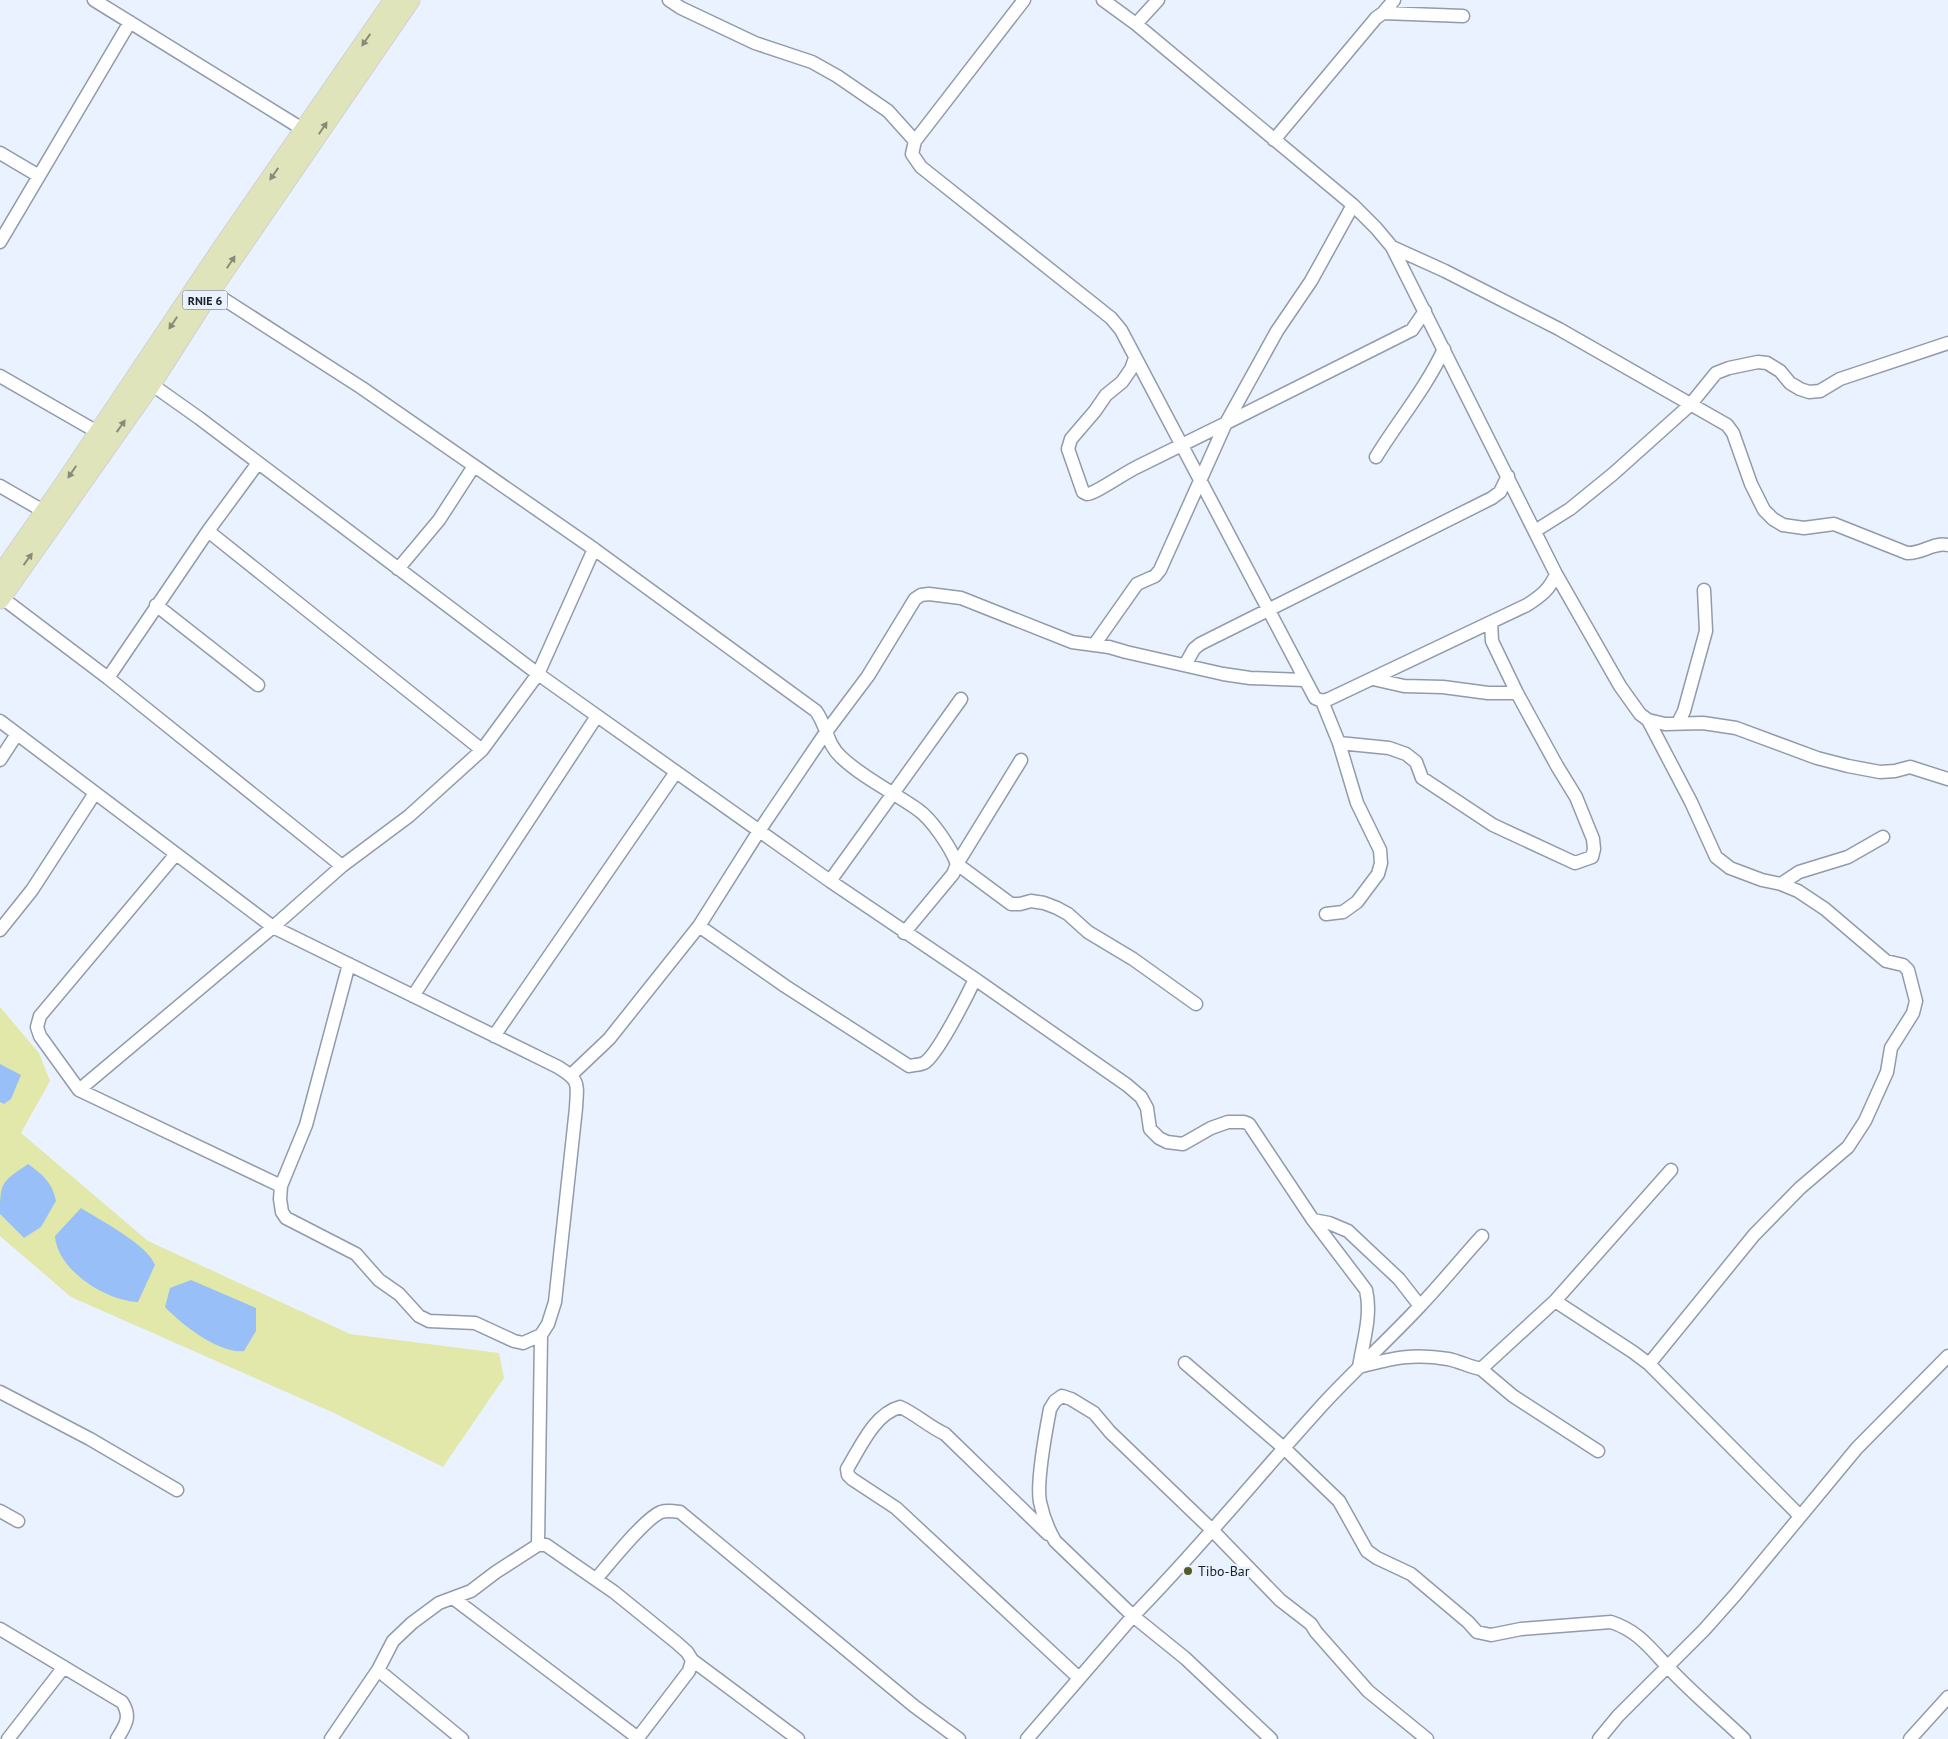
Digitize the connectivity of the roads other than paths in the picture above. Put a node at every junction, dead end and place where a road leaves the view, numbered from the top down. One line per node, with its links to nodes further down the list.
1 (94, 0): 11 (street)
2 (394, 0): 13 (main road, RNIE 6, one-way to 13)
3 (410, 0): 21 (main road, RNIE 6, one-way to 3)
4 (669, 0): 15 (street)
5 (1024, 0): 15 (street)
6 (1103, 0): 12 (street)
7 (1158, 0): 12 (street)
8 (1394, 0): 9 (street)
9 (1383, 12): 10 (street); 14 (street)
10 (1463, 16)
11 (130, 22): 13 (street); 17 (street)
12 (1136, 24): 14 (street)
13 (304, 130): 21 (main road, RNIE 6, one-way to 21)
14 (1274, 140): 18 (street)
15 (915, 141): 25 (street)
16 (0, 153): 17 (street)
17 (39, 176): 19 (street)
18 (1354, 206): 20 (street); 29 (street)
19 (0, 242)
20 (1392, 247): 22 (street); 28 (street)
21 (205, 287): 27 (main road, RNIE 6); 30 (main road, RNIE 6, one-way to 30); 34 (street)
22 (1425, 311): 24 (street); 29 (street)
23 (1948, 343): 28 (street)
24 (1444, 349): 32 (street); 35 (street)
25 (1135, 358): 31 (street); 31 (street)
26 (0, 376): 30 (street)
27 (151, 384): 33 (street); 47 (main road, RNIE 6, one-way to 27)
28 (1690, 404): 40 (street); 41 (street)
29 (1225, 425): 31 (street); 36 (street)
30 (99, 433): 38 (main road, RNIE 6, one-way to 38)
31 (1183, 446): 36 (street)
32 (1376, 457)
33 (258, 463): 39 (street); 43 (street)
34 (474, 466): 42 (street); 43 (street)
35 (1508, 476): 40 (street); 49 (street)
36 (1200, 480): 49 (street); 51 (street)
37 (0, 486): 38 (street)
38 (45, 512): 45 (main road, RNIE 6)
39 (208, 530): 48 (street); 68 (street)
40 (1535, 531): 44 (street)
41 (1948, 545)
42 (594, 549): 53 (street); 65 (street)
43 (398, 569): 53 (street)
44 (1556, 574): 50 (street); 62 (street)
45 (0, 576)
46 (1704, 590): 64 (street)
47 (1, 598): 54 (street)
48 (156, 605): 54 (street); 57 (street)
49 (1268, 609): 52 (street); 56 (street)
50 (1492, 622): 55 (street); 58 (street)
51 (1094, 645): 52 (street); 65 (street)
52 (1185, 665): 56 (street)
53 (538, 674): 61 (street); 68 (street)
54 (108, 678): 79 (street)
55 (1374, 679): 58 (street); 60 (street)
56 (1305, 680): 60 (street)
57 (258, 685)
58 (1516, 693): 67 (street)
59 (961, 699): 74 (street)
60 (1322, 701): 67 (street)
61 (597, 716): 71 (street); 89 (street)
62 (1648, 720): 64 (street); 81 (street)
63 (0, 721): 66 (street)
64 (1678, 723): 72 (street)
65 (826, 732): 74 (street); 75 (street)
66 (17, 734): 69 (street); 73 (street)
67 (1339, 743): 82 (street)
68 (482, 750): 79 (street)
69 (0, 760)
70 (1021, 760): 78 (street)
71 (676, 772): 75 (street); 91 (street)
72 (1948, 779)
73 (94, 792): 77 (street); 85 (street)
74 (892, 794): 78 (street); 80 (street)
75 (759, 831): 80 (street); 83 (street)
76 (1883, 837): 81 (street)
77 (176, 854): 84 (street); 93 (street)
78 (957, 864): 86 (street); 90 (street)
79 (342, 866): 84 (street)
80 (830, 881): 86 (street)
81 (1782, 884): 103 (street)
82 (1326, 914)
83 (699, 926): 88 (street); 92 (street)
84 (273, 927): 87 (street); 93 (street)
85 (0, 930)
86 (904, 932): 88 (street)
87 (349, 964): 89 (street); 95 (street)
88 (975, 979): 96 (street)
89 (413, 996): 91 (street)
90 (1196, 1004)
91 (494, 1036): 92 (street)
92 (571, 1075): 100 (street)
93 (79, 1090): 95 (street)
94 (1671, 1170): 98 (street)
95 (281, 1186): 100 (street)
96 (1314, 1220): 99 (street); 104 (street)
97 (1482, 1236): 99 (street)
98 (1555, 1301): 103 (street); 105 (street)
99 (1420, 1306): 104 (street)
100 (541, 1335): 115 (street)
101 (1948, 1356): 111 (street)
102 (1185, 1363): 107 (street)
103 (1649, 1364): 111 (street)
104 (1359, 1367): 105 (street); 107 (street)
105 (1481, 1369): 108 (street)
106 (0, 1392): 109 (street)
107 (1285, 1449): 113 (street); 121 (street)
108 (1598, 1451)
109 (176, 1490)
110 (0, 1511): 112 (street)
111 (1800, 1516): 121 (street)
112 (18, 1521)
113 (1212, 1531): 114 (street); 118 (street); 135 (street)
114 (1055, 1541): 118 (street); 124 (street)
115 (538, 1544): 116 (street); 117 (street)
116 (596, 1579): 120 (street); 132 (street)
117 (453, 1598): 123 (street); 126 (street)
118 (1133, 1616): 124 (street); 134 (street)
119 (0, 1630): 122 (street)
120 (692, 1660): 126 (street); 131 (street)
121 (1667, 1666): 136 (street); 137 (street)
122 (64, 1667): 127 (street); 128 (street)
123 (378, 1670): 129 (street); 130 (street)
124 (1079, 1678): 133 (street)
125 (1948, 1697): 138 (street)
126 (638, 1738)
127 (8, 1739)
128 (117, 1739)
129 (331, 1739)
130 (462, 1739)
131 (798, 1739)
132 (959, 1739)
133 (1027, 1739)
134 (1271, 1739)
135 (1427, 1739)
136 (1600, 1739)
137 (1744, 1739)
138 (1910, 1739)

